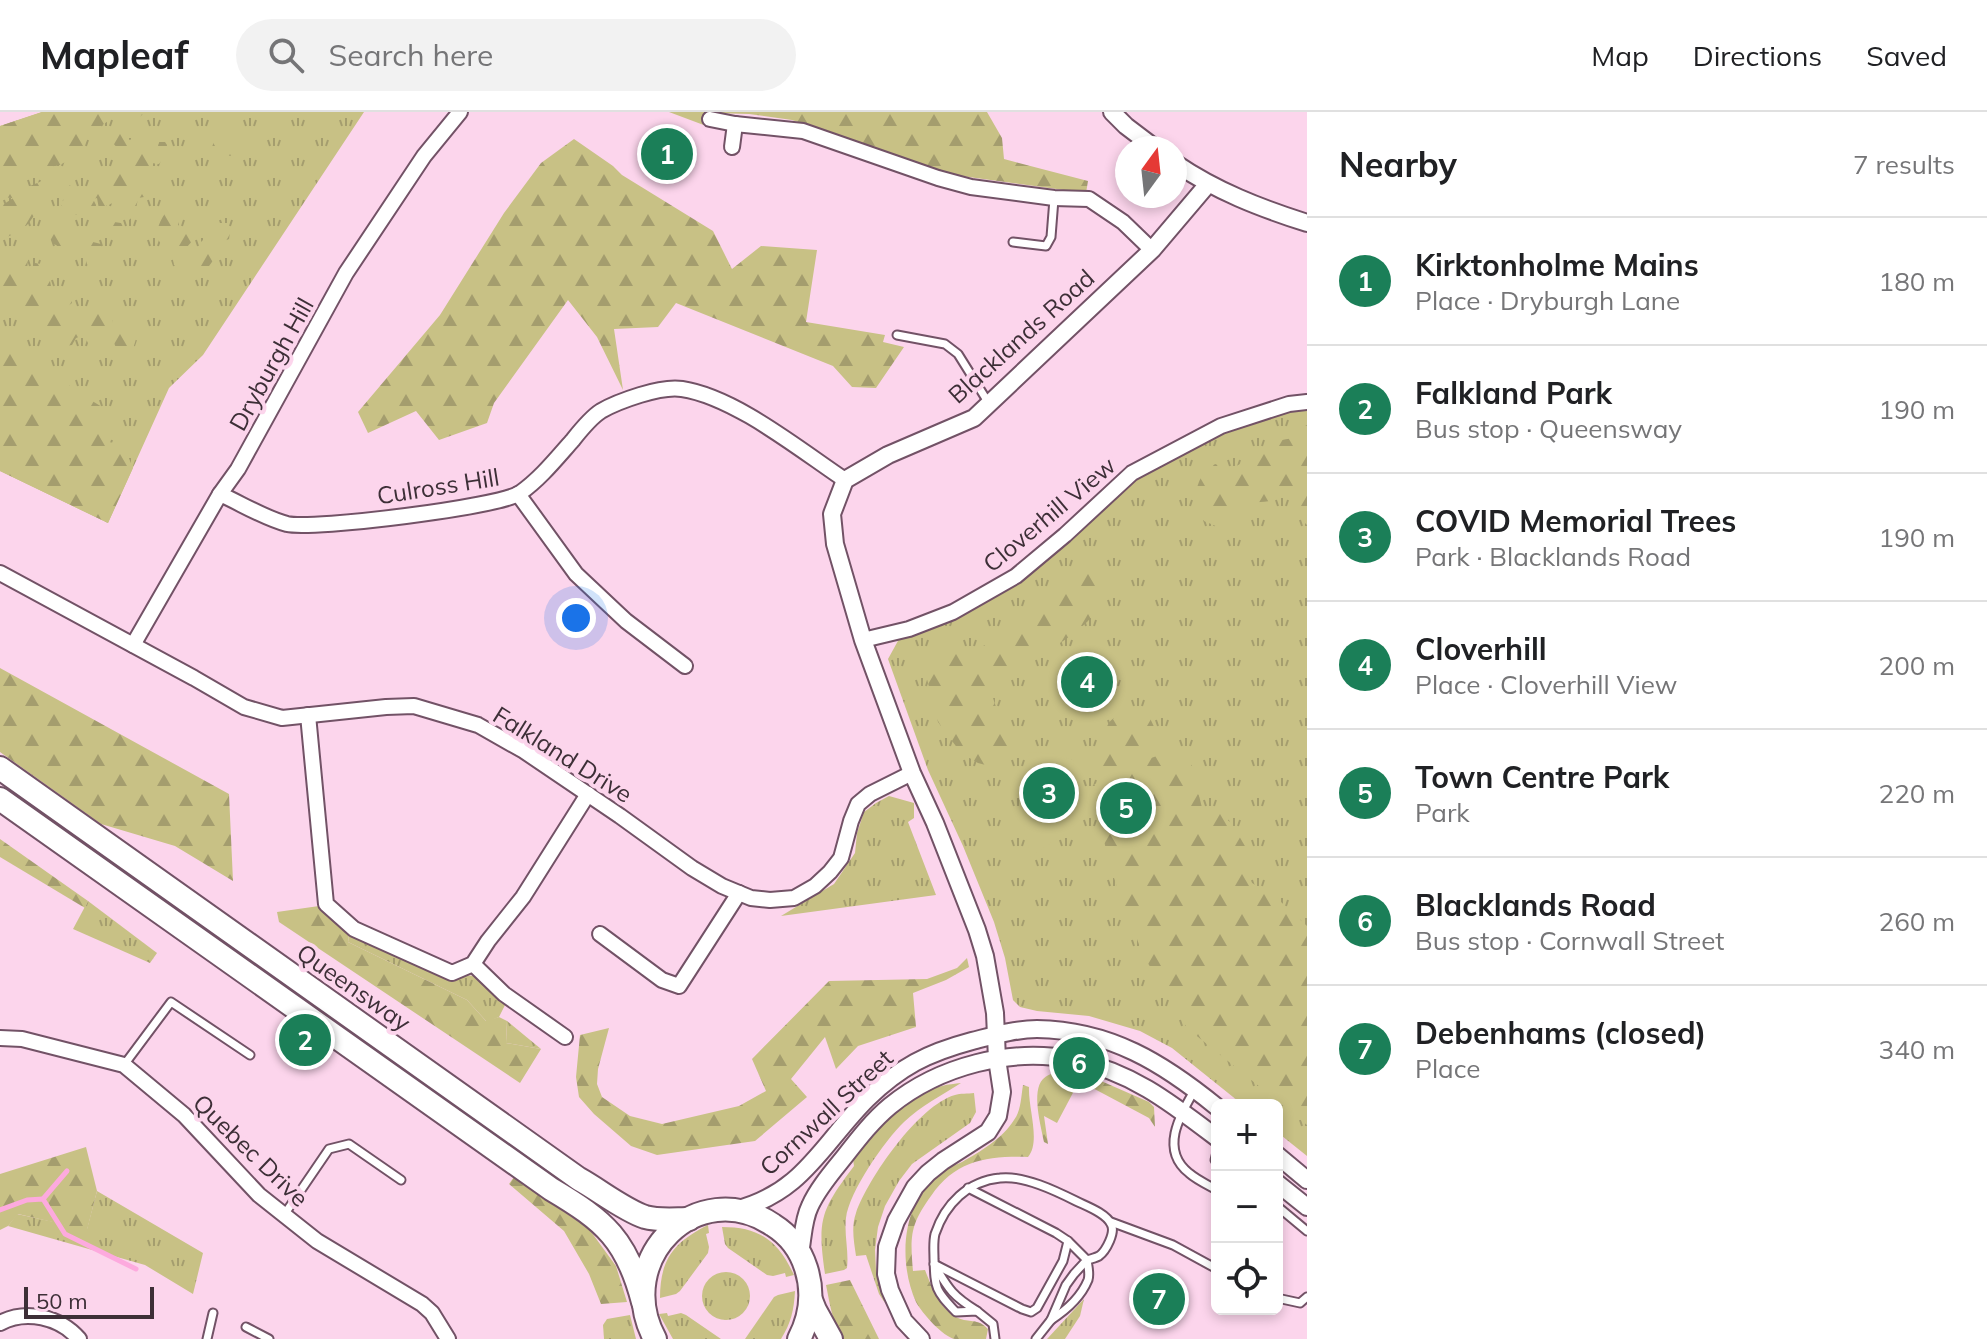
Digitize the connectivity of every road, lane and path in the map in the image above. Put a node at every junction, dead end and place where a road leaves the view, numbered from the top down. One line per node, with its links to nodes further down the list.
1 (460, 112): 17 (street, Dryburgh Hill)
2 (1112, 112): 5 (street)
3 (710, 119): 4 (street)
4 (735, 124): 6 (street); 9 (street)
5 (1139, 136)
6 (732, 147)
7 (1187, 171): 8 (street)
8 (1208, 184): 10 (street); 12 (street, Blacklands Road)
9 (1054, 198): 11 (lane); 12 (street)
10 (1307, 223)
11 (1013, 242)
12 (1152, 250): 15 (street, Blacklands Road)
13 (897, 335): 15 (lane)
14 (1307, 402): 20 (street, Cloverhill View)
15 (989, 404): 16 (street, Blacklands Road)
16 (845, 480): 18 (street, Culross Hill); 20 (street)
17 (220, 494): 18 (street, Culross Hill); 21 (street, Dryburgh Hill)
18 (518, 494): 22 (street)
19 (0, 573): 21 (street, Falkland Drive)
20 (863, 640): 25 (street)
21 (133, 645): 23 (street, Falkland Drive)
22 (685, 666)
23 (308, 715): 26 (street, Falkland Drive); 30 (street)
24 (0, 768): 51 (highway, Queensway)
25 (912, 773): 28 (street, Falkland Drive); 31 (street)
26 (588, 794): 28 (street, Falkland Drive); 30 (street)
27 (0, 799): 59 (highway)
28 (739, 893): 29 (street)
29 (600, 934)
30 (473, 964): 32 (street)
31 (996, 1035): 35 (street); 37 (street, Cornwall Street); 48 (street, Cornwall Street)
32 (565, 1037)
33 (0, 1038): 36 (street, Quebec Drive)
34 (250, 1055): 36 (lane)
35 (997, 1059): 39 (street, Cornwall Street); 55 (street, Cornwall Street); 74 (street)
36 (124, 1065): 50 (street, Quebec Drive)
37 (1195, 1089): 38 (street, Cornwall Street); 39 (lane)
38 (1211, 1102)
39 (1182, 1111): 40 (street, Cornwall Street); 44 (lane)
40 (1211, 1133)
41 (1283, 1160): 43 (street)
42 (401, 1180): 50 (lane)
43 (1307, 1180)
44 (1211, 1186)
45 (968, 1188): 52 (lane); 54 (lane); 57 (lane)
46 (1283, 1188): 47 (street)
47 (1307, 1207)
48 (734, 1210): 51 (highway, Queensway); 55 (highway)
49 (1283, 1211): 53 (lane)
50 (284, 1215): 71 (street, Quebec Drive)
51 (689, 1219): 59 (highway)
52 (1111, 1222): 56 (lane); 58 (lane)
53 (1307, 1231)
54 (1068, 1241): 56 (lane); 57 (lane)
55 (800, 1253): 62 (highway)
56 (1087, 1260): 64 (lane); 64 (lane)
57 (934, 1264): 75 (lane)
58 (1211, 1266)
59 (641, 1292): 67 (highway)
60 (1307, 1297): 61 (lane)
61 (1283, 1299)
62 (812, 1307): 72 (highway); 73 (highway)
63 (213, 1313): 69 (lane)
64 (1051, 1320): 76 (lane)
65 (0, 1323): 68 (street)
66 (246, 1327): 70 (lane)
67 (653, 1335)
68 (79, 1339)
69 (207, 1339)
70 (269, 1339)
71 (448, 1339)
72 (799, 1339)
73 (831, 1339)
74 (921, 1339)
75 (995, 1339)
76 (1036, 1339)

